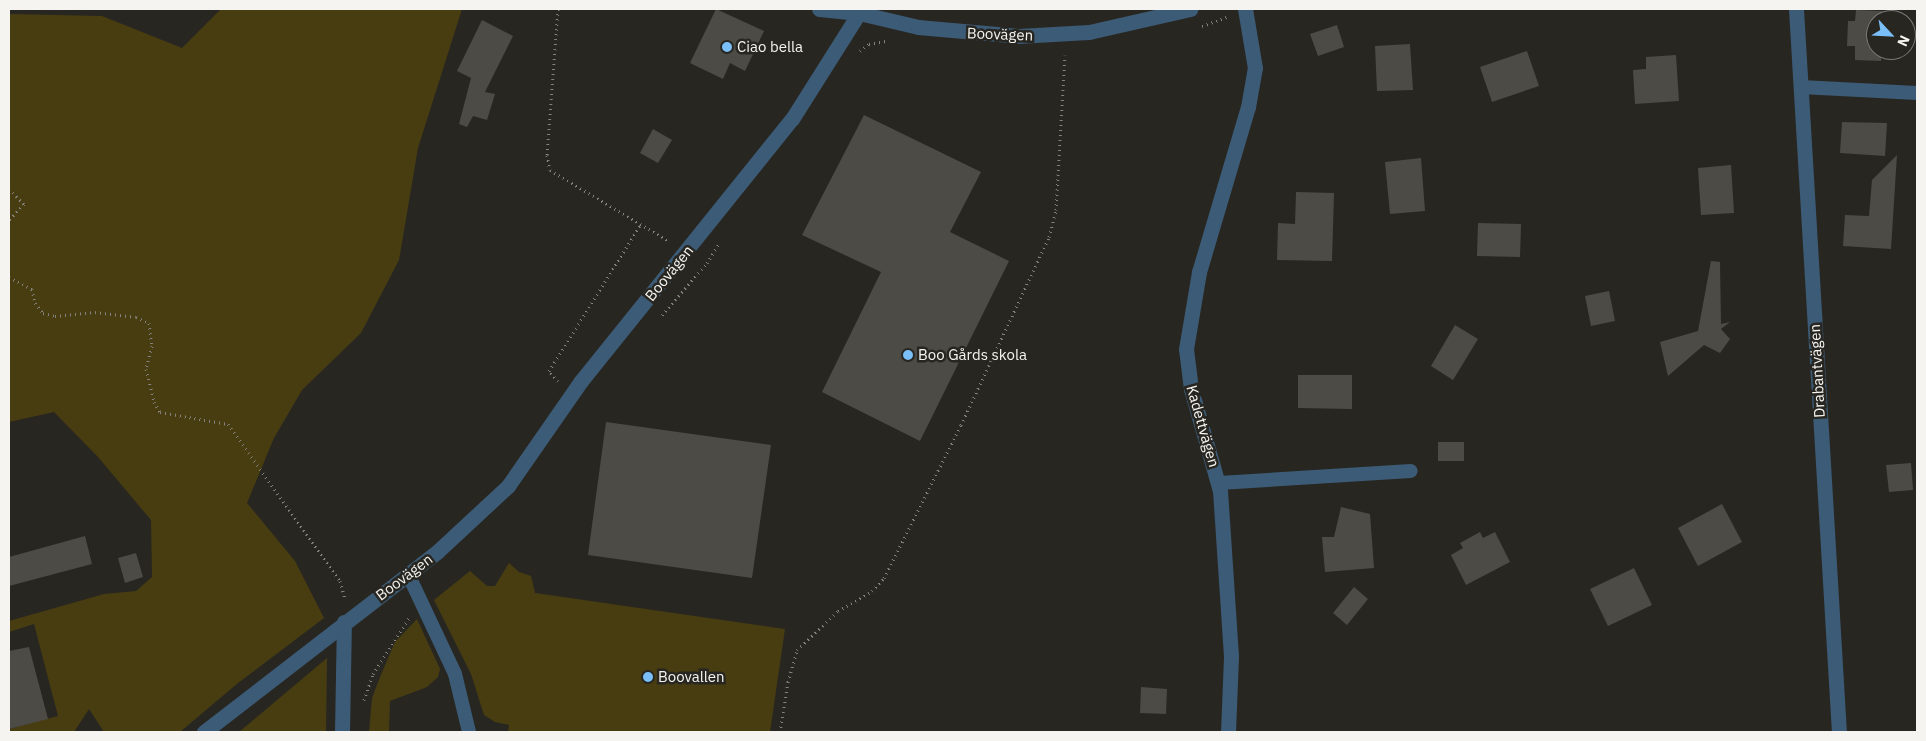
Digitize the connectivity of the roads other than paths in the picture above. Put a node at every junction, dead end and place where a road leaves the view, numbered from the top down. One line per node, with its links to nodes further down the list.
1 (819, 9): 5 (street)
2 (1190, 9): 5 (street, Boovägen)
3 (1245, 9): 9 (street, Kadettvägen)
4 (1796, 9): 6 (street, Drabantvägen)
5 (860, 11): 10 (street, Boovägen)
6 (1802, 87): 7 (lane); 16 (street, Drabantvägen)
7 (1917, 93)
8 (1411, 471): 9 (lane)
9 (1218, 483): 15 (street, Kadettvägen)
10 (408, 574): 11 (street, Boovägen); 14 (lane)
11 (344, 622): 12 (street, Boovägen); 13 (street)
12 (204, 732)
13 (342, 732)
14 (469, 732)
15 (1228, 732)
16 (1839, 732)

